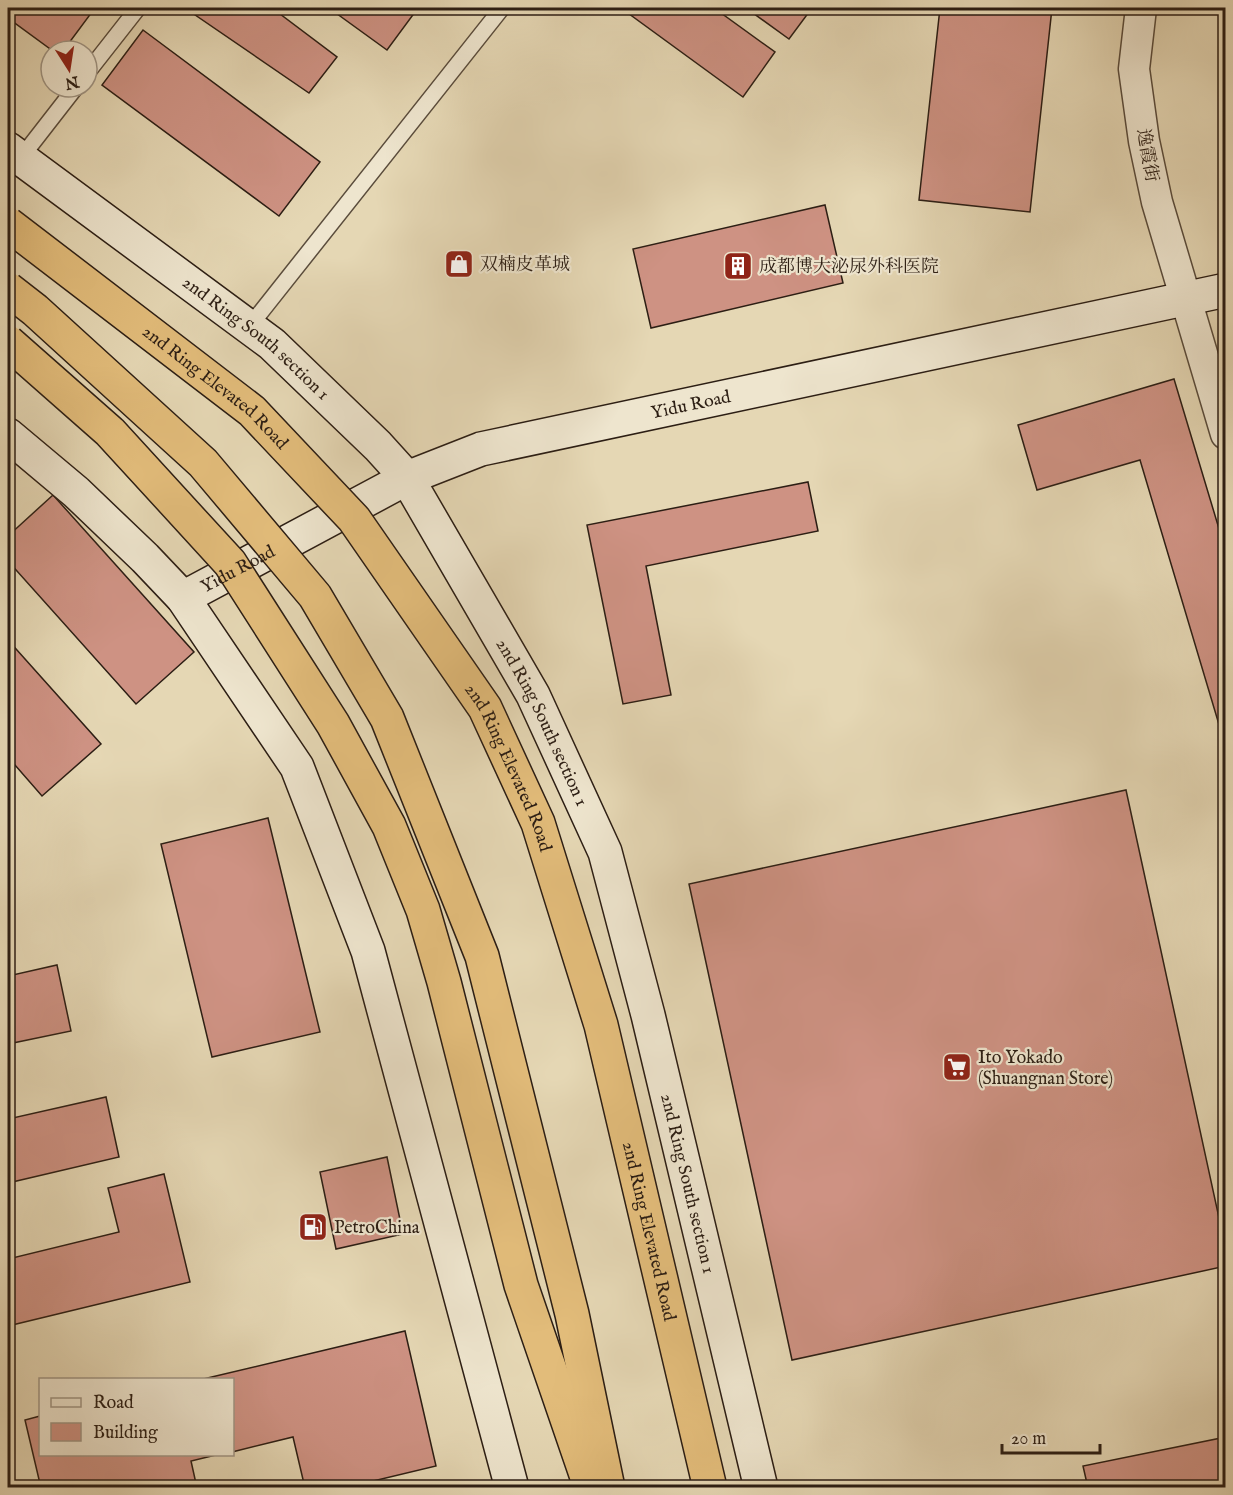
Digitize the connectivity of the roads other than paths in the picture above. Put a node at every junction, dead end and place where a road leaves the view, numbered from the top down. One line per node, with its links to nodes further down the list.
1 (138, 8): 4 (lane)
2 (502, 8): 11 (lane)
3 (1141, 8): 10 (street, 逸霞街)
4 (99, 58)
5 (65, 99): 6 (lane)
6 (14, 154): 11 (main road, 2nd Ring South section 1)
7 (8, 224): 20 (highway, 2nd Ring Elevated Road, bridge)
8 (8, 289): 19 (highway, bridge)
9 (1226, 290): 10 (main road, Yidu Road)
10 (1185, 298): 13 (street, 逸霞街); 15 (main road, Yidu Road)
11 (249, 327): 15 (main road, 2nd Ring South section 1)
12 (8, 342): 18 (highway, bridge)
13 (1226, 434)
14 (8, 435): 16 (main road)
15 (407, 478): 16 (main road, Yidu Road); 21 (main road, 2nd Ring South section 1)
16 (183, 598): 17 (main road)
17 (512, 1488)
18 (591, 1488)
19 (608, 1488)
20 (710, 1488)
21 (761, 1488)

